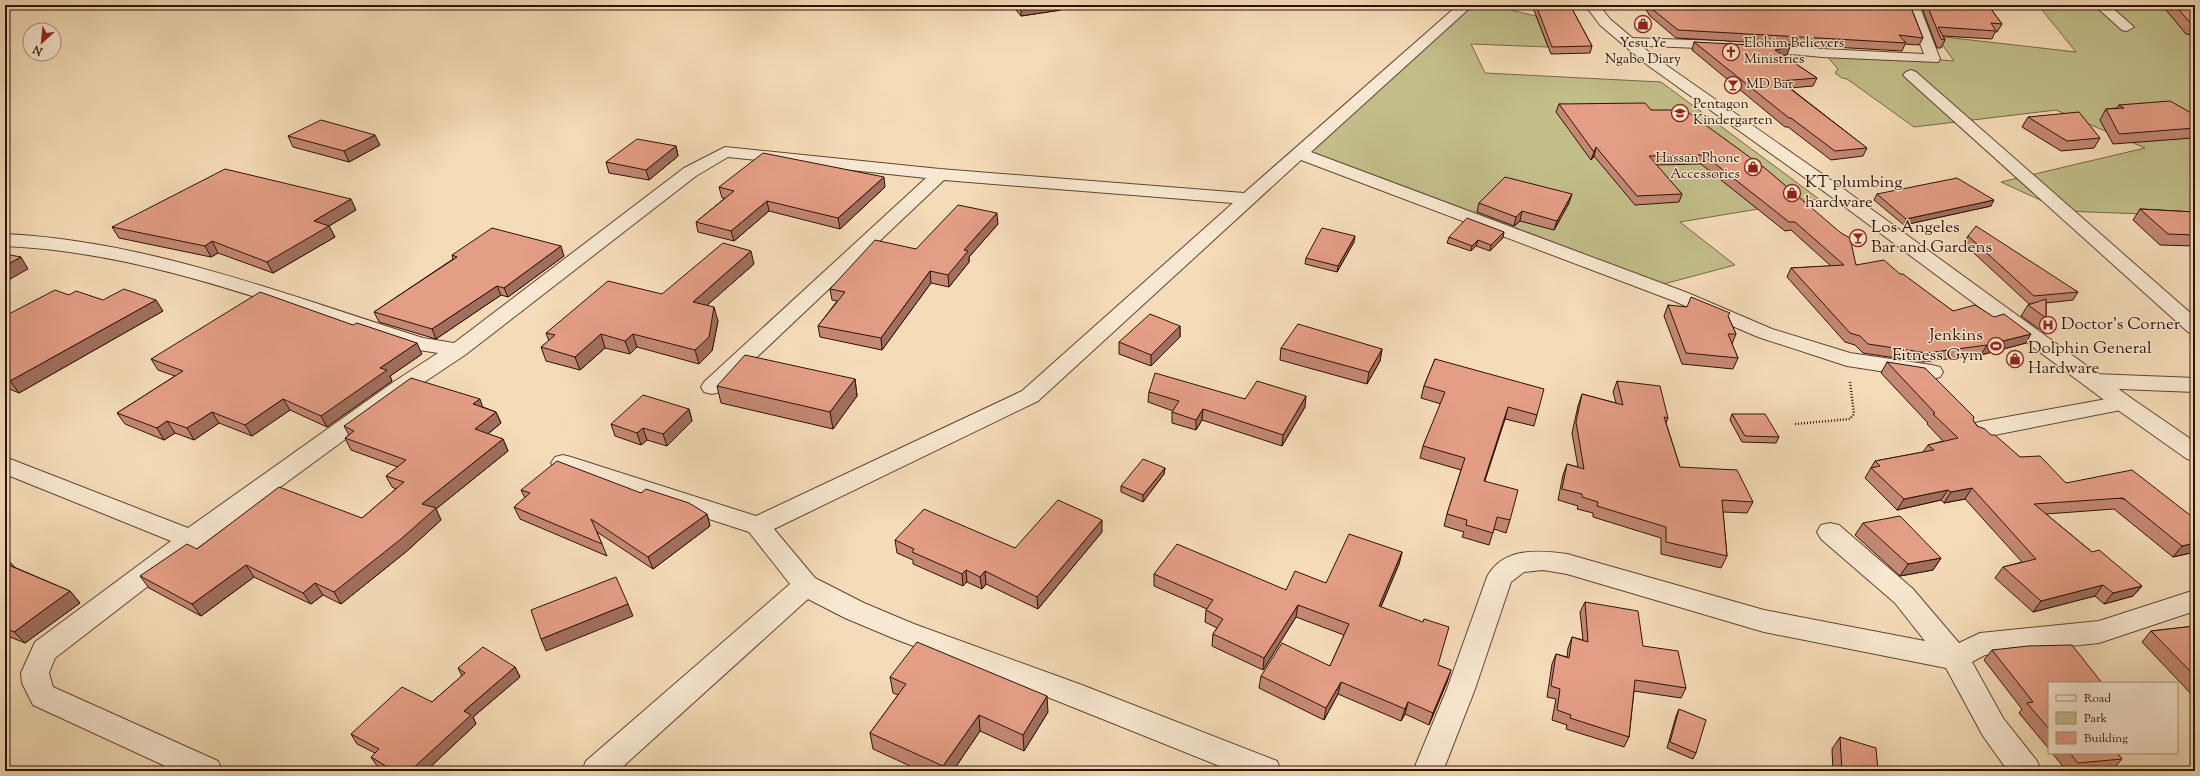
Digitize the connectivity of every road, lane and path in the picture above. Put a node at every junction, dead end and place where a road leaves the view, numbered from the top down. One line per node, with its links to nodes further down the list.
1 (1466, 5): 8 (street)
2 (1592, 5): 6 (street)
3 (1912, 5): 6 (street)
4 (2101, 5): 5 (street)
5 (2127, 27)
6 (1629, 42): 16 (street)
7 (1911, 75): 12 (street)
8 (1299, 153): 10 (street); 14 (street)
9 (940, 174): 10 (street); 13 (street); 18 (street)
10 (1248, 199): 25 (street)
11 (5, 240): 13 (street)
12 (2195, 328)
13 (458, 350): 27 (street)
14 (1847, 360): 15 (street); 20 (path)
15 (1932, 372)
16 (2095, 381): 17 (street); 19 (street)
17 (2195, 385)
18 (712, 387)
19 (2123, 403): 21 (street); 22 (street)
20 (1795, 424)
21 (1979, 430)
22 (2195, 453)
23 (563, 463): 25 (street)
24 (5, 465): 27 (street)
25 (758, 526): 28 (street)
26 (1830, 532): 30 (street)
27 (191, 539): 31 (street)
28 (806, 585): 32 (street); 33 (street)
29 (2195, 600): 30 (street)
30 (1955, 658): 34 (street); 35 (street)
31 (207, 771)
32 (597, 771)
33 (1266, 771)
34 (1428, 771)
35 (2026, 771)

